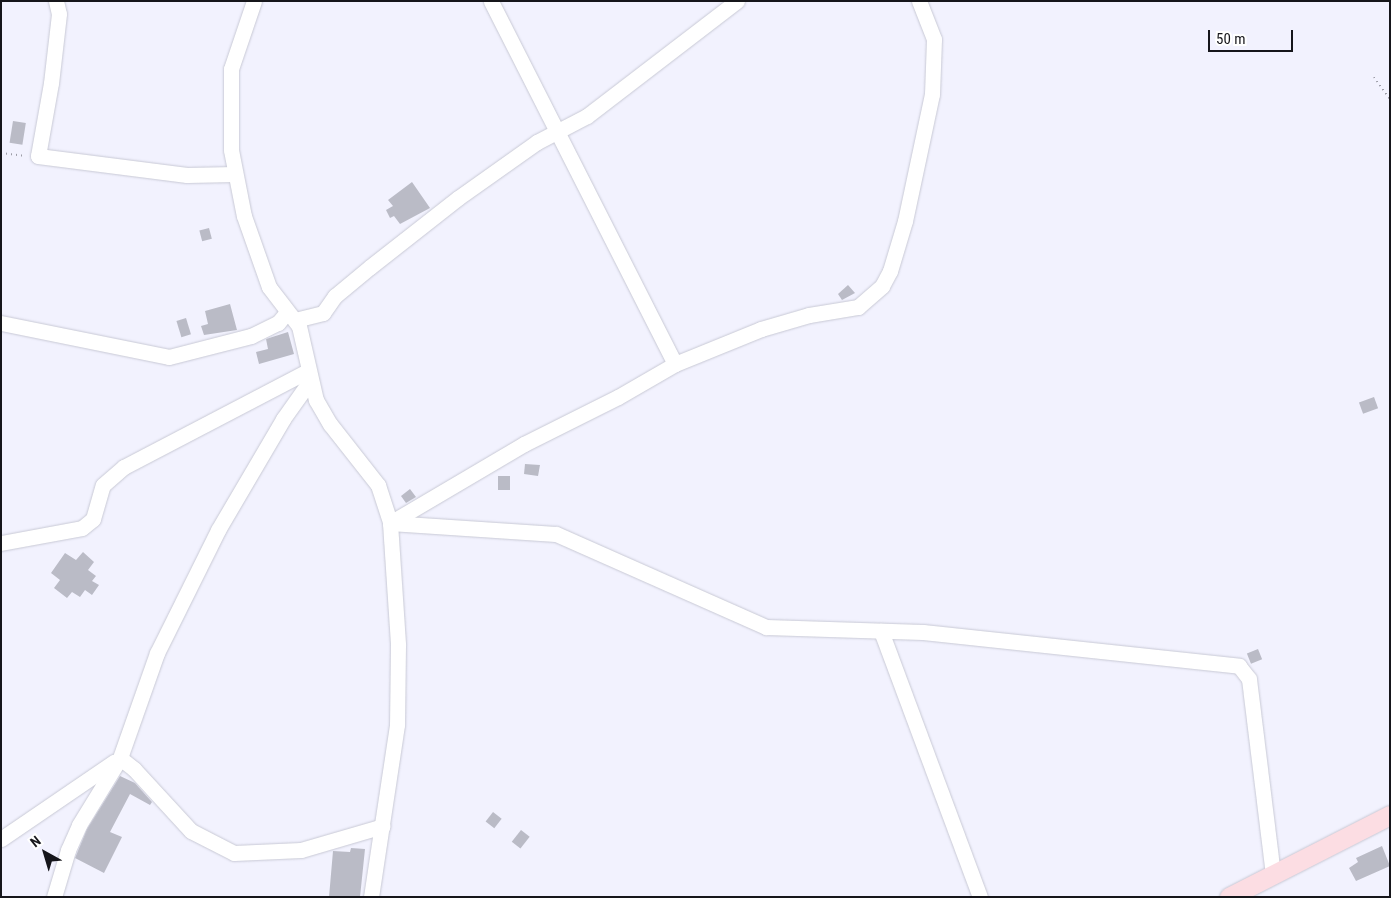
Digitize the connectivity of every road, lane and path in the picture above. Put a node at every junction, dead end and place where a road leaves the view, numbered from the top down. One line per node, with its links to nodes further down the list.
1 (56, 1): 10 (street)
2 (254, 1): 11 (street)
3 (491, 1): 8 (street)
4 (737, 1): 8 (street)
5 (919, 1): 14 (street)
6 (1374, 77): 7 (path)
7 (1390, 99)
8 (558, 130): 12 (street); 14 (street)
9 (1, 153): 10 (path)
10 (38, 156): 11 (street)
11 (235, 174): 12 (street)
12 (291, 316): 13 (street); 15 (street)
13 (1, 323)
14 (675, 364): 16 (street)
15 (309, 376): 16 (street); 17 (street); 19 (street)
16 (390, 523): 18 (street); 21 (street)
17 (1, 544)
18 (881, 632): 23 (street); 26 (street)
19 (120, 758): 21 (street); 22 (street); 24 (street)
20 (1390, 815): 23 (main road)
21 (383, 826): 25 (street)
22 (1, 839)
23 (1273, 874): 27 (main road)
24 (54, 897)
25 (370, 897)
26 (980, 897)
27 (1229, 897)

